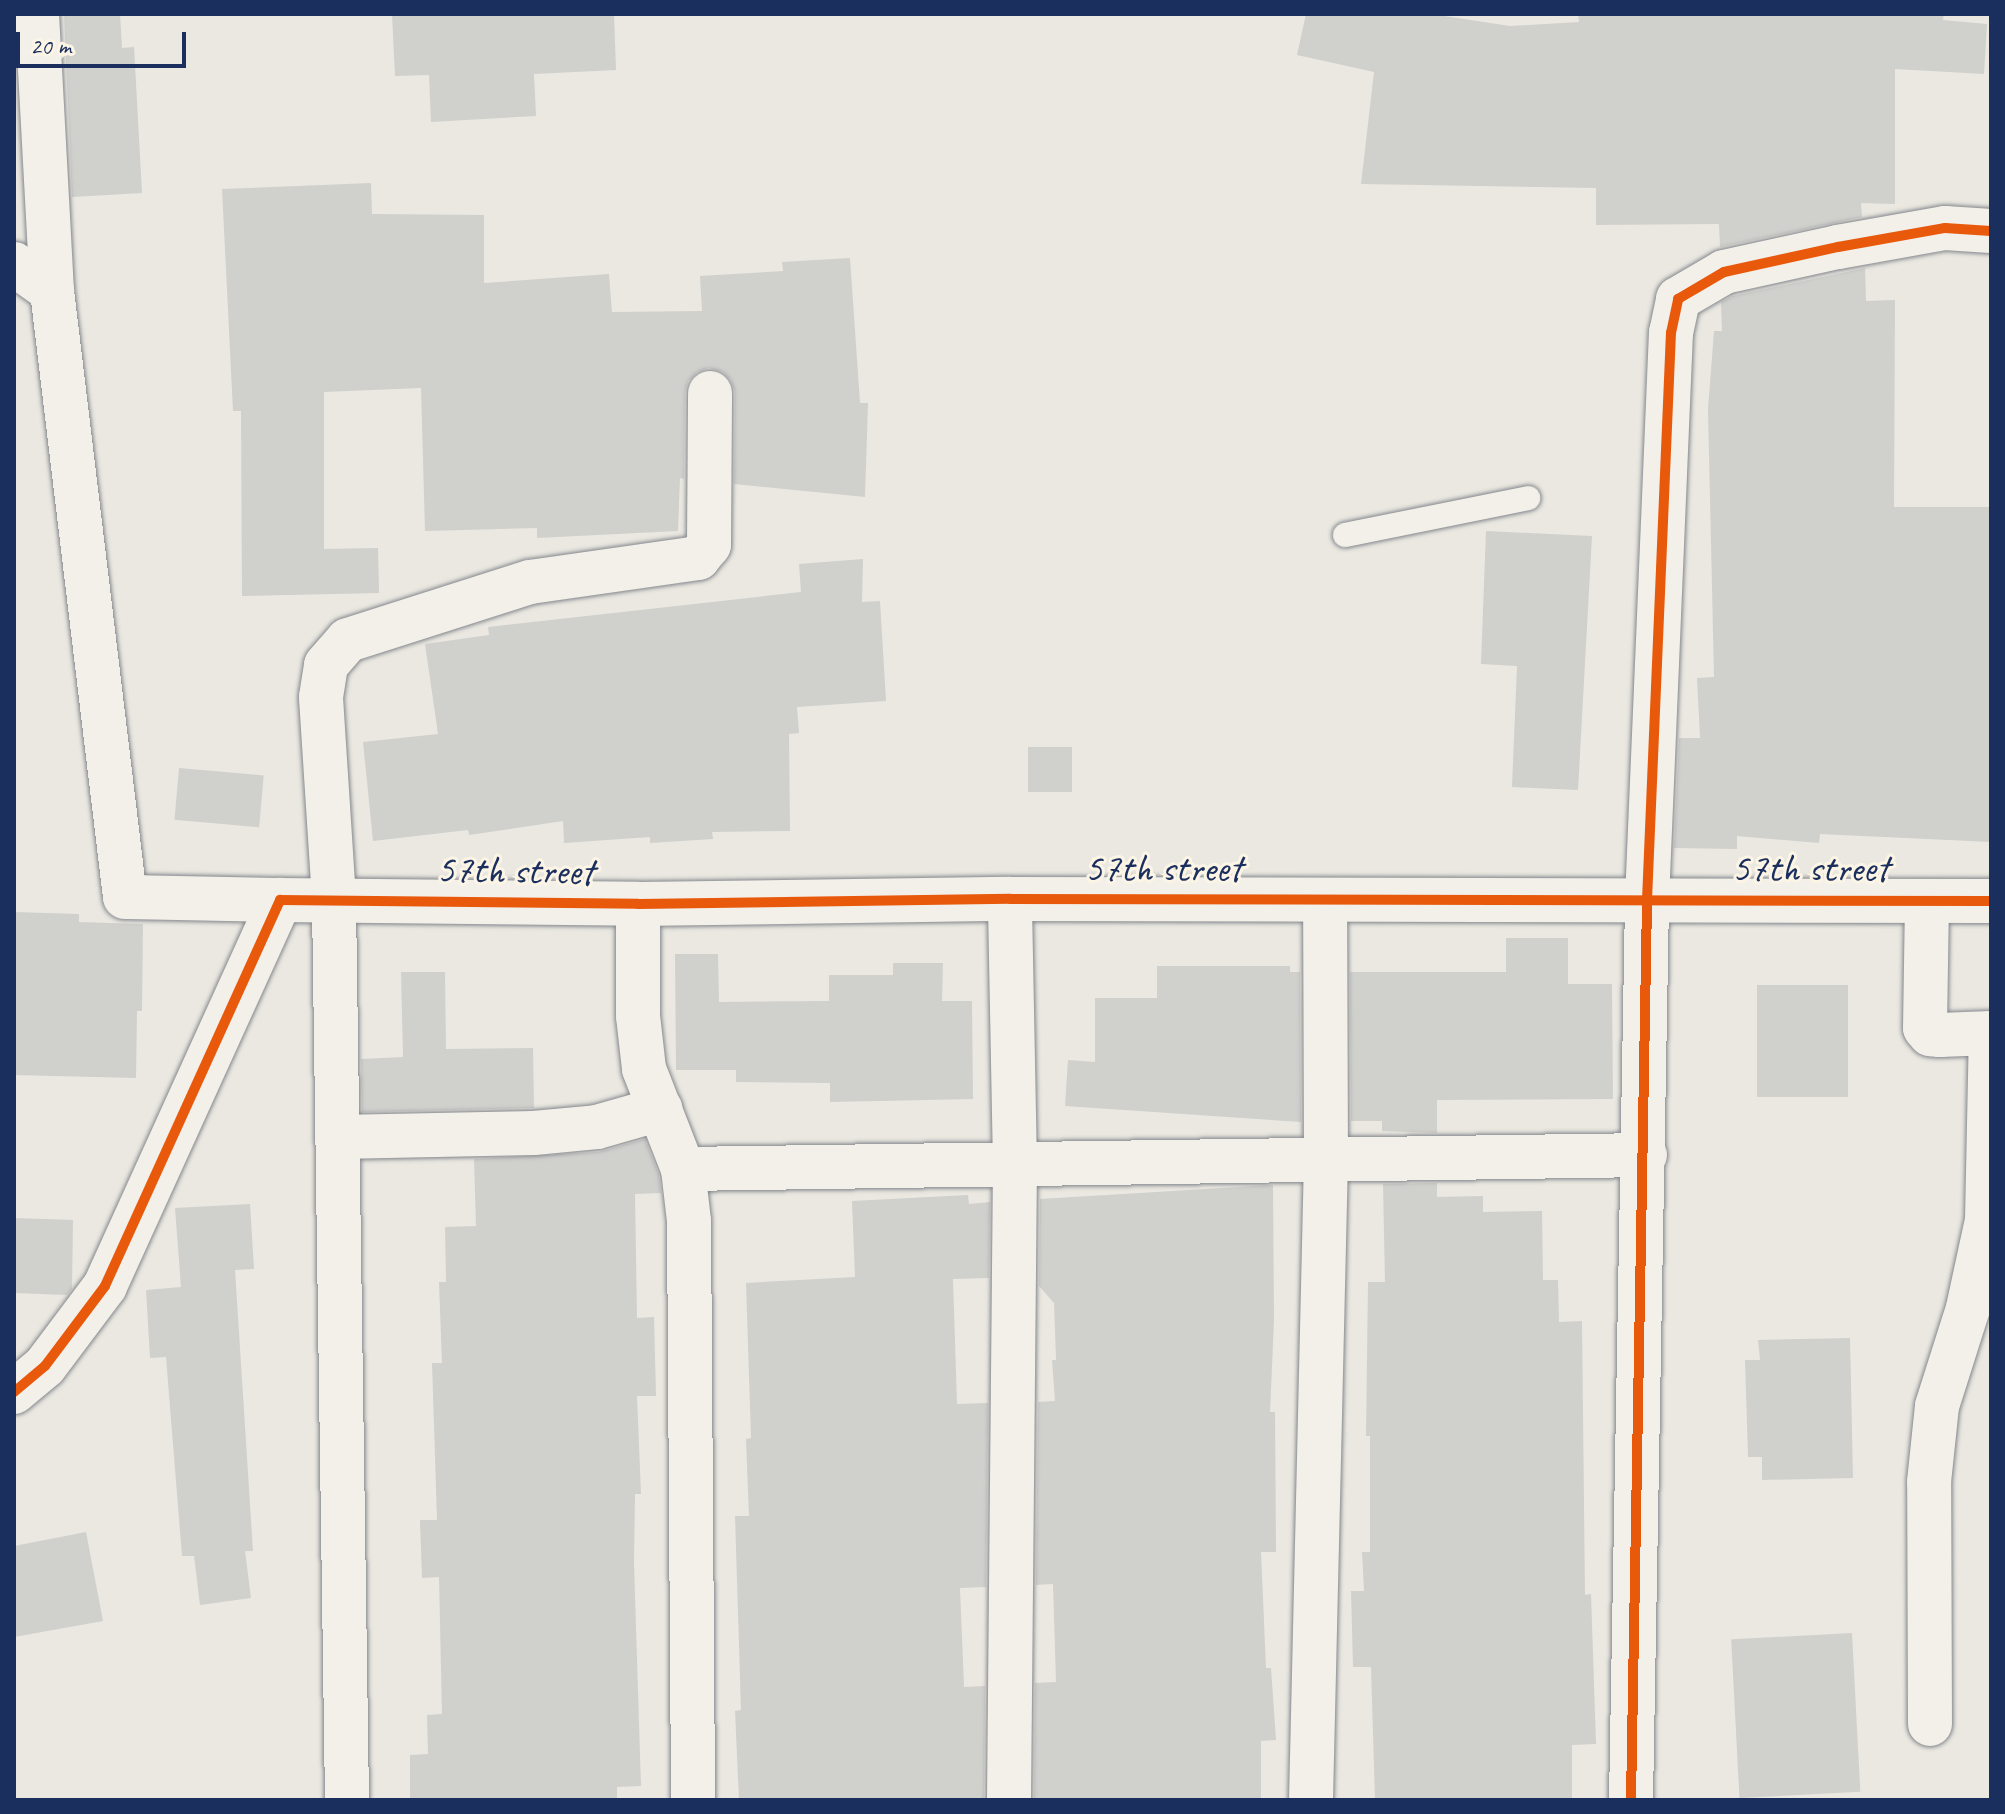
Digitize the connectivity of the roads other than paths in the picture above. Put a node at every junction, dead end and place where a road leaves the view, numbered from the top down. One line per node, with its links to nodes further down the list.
1 (37, 14): 4 (street)
2 (1991, 231): 11 (street)
3 (14, 264): 4 (street)
4 (52, 291): 10 (street, 57th street)
5 (710, 393): 8 (street)
6 (1528, 498): 7 (lane)
7 (1345, 535)
8 (334, 899): 10 (street, 57th street); 15 (street, 57th street); 18 (street)
9 (1010, 899): 12 (street, 57th street); 15 (street, 57th street); 21 (street)
10 (280, 900): 23 (street)
11 (1647, 900): 12 (street, 57th street); 13 (street, 57th street); 19 (street)
12 (1325, 901): 20 (street)
13 (1927, 901): 14 (street, 57th street); 16 (street)
14 (1991, 901)
15 (638, 904): 17 (street)
16 (1991, 1033): 24 (street)
17 (660, 1109): 18 (street); 22 (street)
18 (338, 1137): 25 (street)
19 (1645, 1155): 20 (street); 29 (street)
20 (1326, 1160): 21 (street); 28 (street)
21 (1015, 1166): 22 (street); 27 (street)
22 (683, 1169): 26 (street)
23 (14, 1392)
24 (1930, 1724)
25 (347, 1800)
26 (693, 1800)
27 (1009, 1800)
28 (1311, 1800)
29 (1631, 1800)

